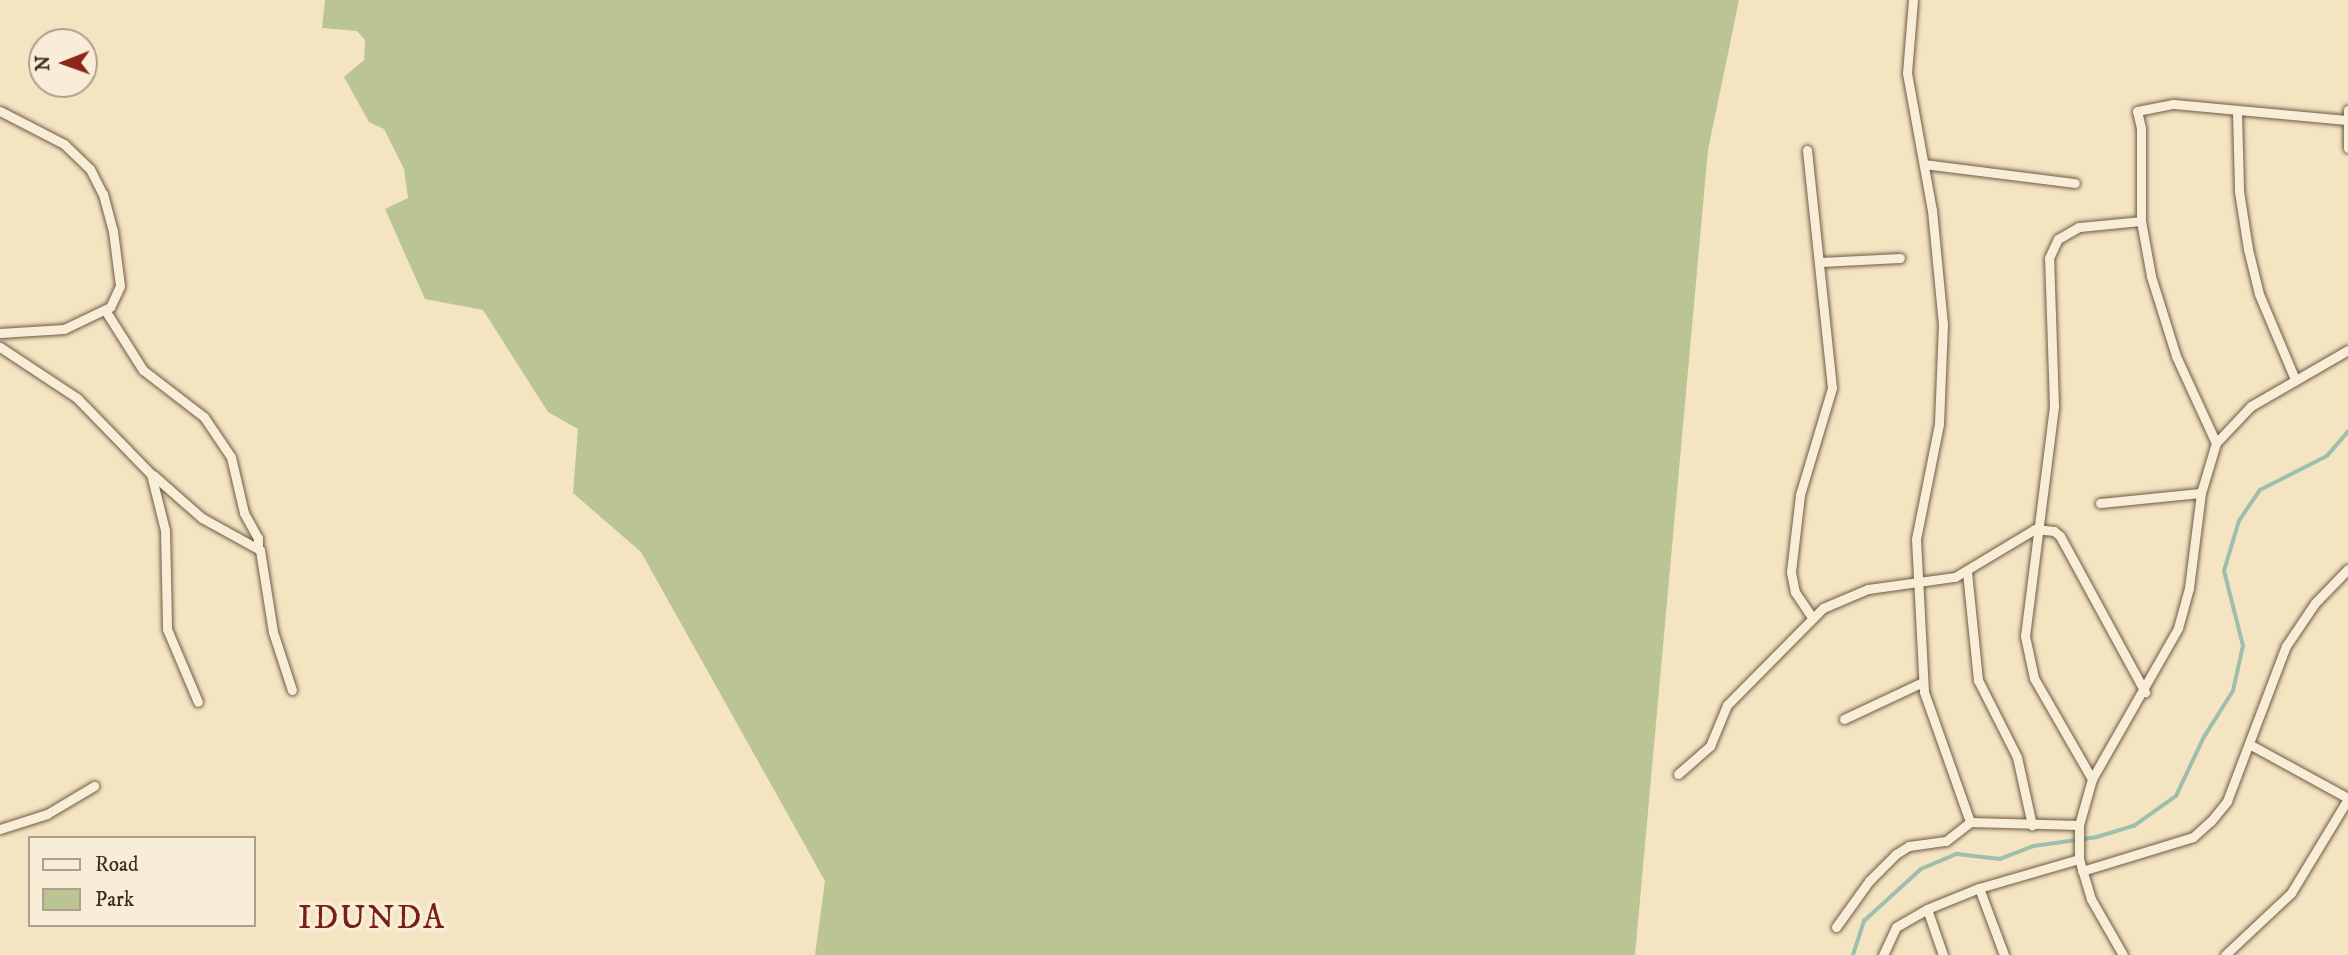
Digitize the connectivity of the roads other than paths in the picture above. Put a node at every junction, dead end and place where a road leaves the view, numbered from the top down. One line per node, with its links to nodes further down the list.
1 (1913, 0): 7 (street)
2 (0, 111): 12 (street)
3 (2237, 111): 4 (street); 9 (street); 16 (street)
4 (2347, 115): 5 (street)
5 (2348, 148)
6 (1807, 150): 11 (street)
7 (1924, 164): 8 (street); 25 (street)
8 (2075, 183)
9 (2141, 221): 17 (street); 21 (street)
10 (1900, 258): 11 (street)
11 (1819, 262): 26 (street)
12 (105, 310): 13 (street); 22 (street)
13 (0, 333)
14 (0, 347): 18 (street)
15 (2348, 350): 16 (street)
16 (2294, 377): 17 (street)
17 (2216, 443): 19 (street)
18 (151, 474): 22 (street); 30 (street)
19 (2200, 493): 20 (street); 29 (street)
20 (2100, 503)
21 (2035, 530): 24 (street); 29 (street); 34 (street)
22 (258, 548): 28 (street)
23 (2348, 569): 32 (street)
24 (1967, 572): 25 (street); 38 (street)
25 (1916, 582): 26 (street); 27 (street)
26 (1812, 617): 33 (street)
27 (1923, 682): 31 (street); 37 (street)
28 (292, 690)
29 (2145, 692): 34 (street)
30 (198, 702)
31 (1843, 719)
32 (2250, 745): 36 (street); 42 (street)
33 (1678, 774)
34 (2092, 779): 39 (street)
35 (94, 786): 40 (street)
36 (2348, 799): 50 (street)
37 (1970, 822): 38 (street); 45 (street)
38 (2032, 825): 39 (street)
39 (2079, 825): 41 (street)
40 (0, 829)
41 (2078, 854): 42 (street); 43 (street)
42 (2082, 871): 49 (street)
43 (1979, 888): 44 (street); 48 (street)
44 (1927, 909): 46 (street); 47 (street)
45 (1836, 927)
46 (1883, 955)
47 (1943, 955)
48 (2004, 955)
49 (2123, 955)
50 (2225, 955)

